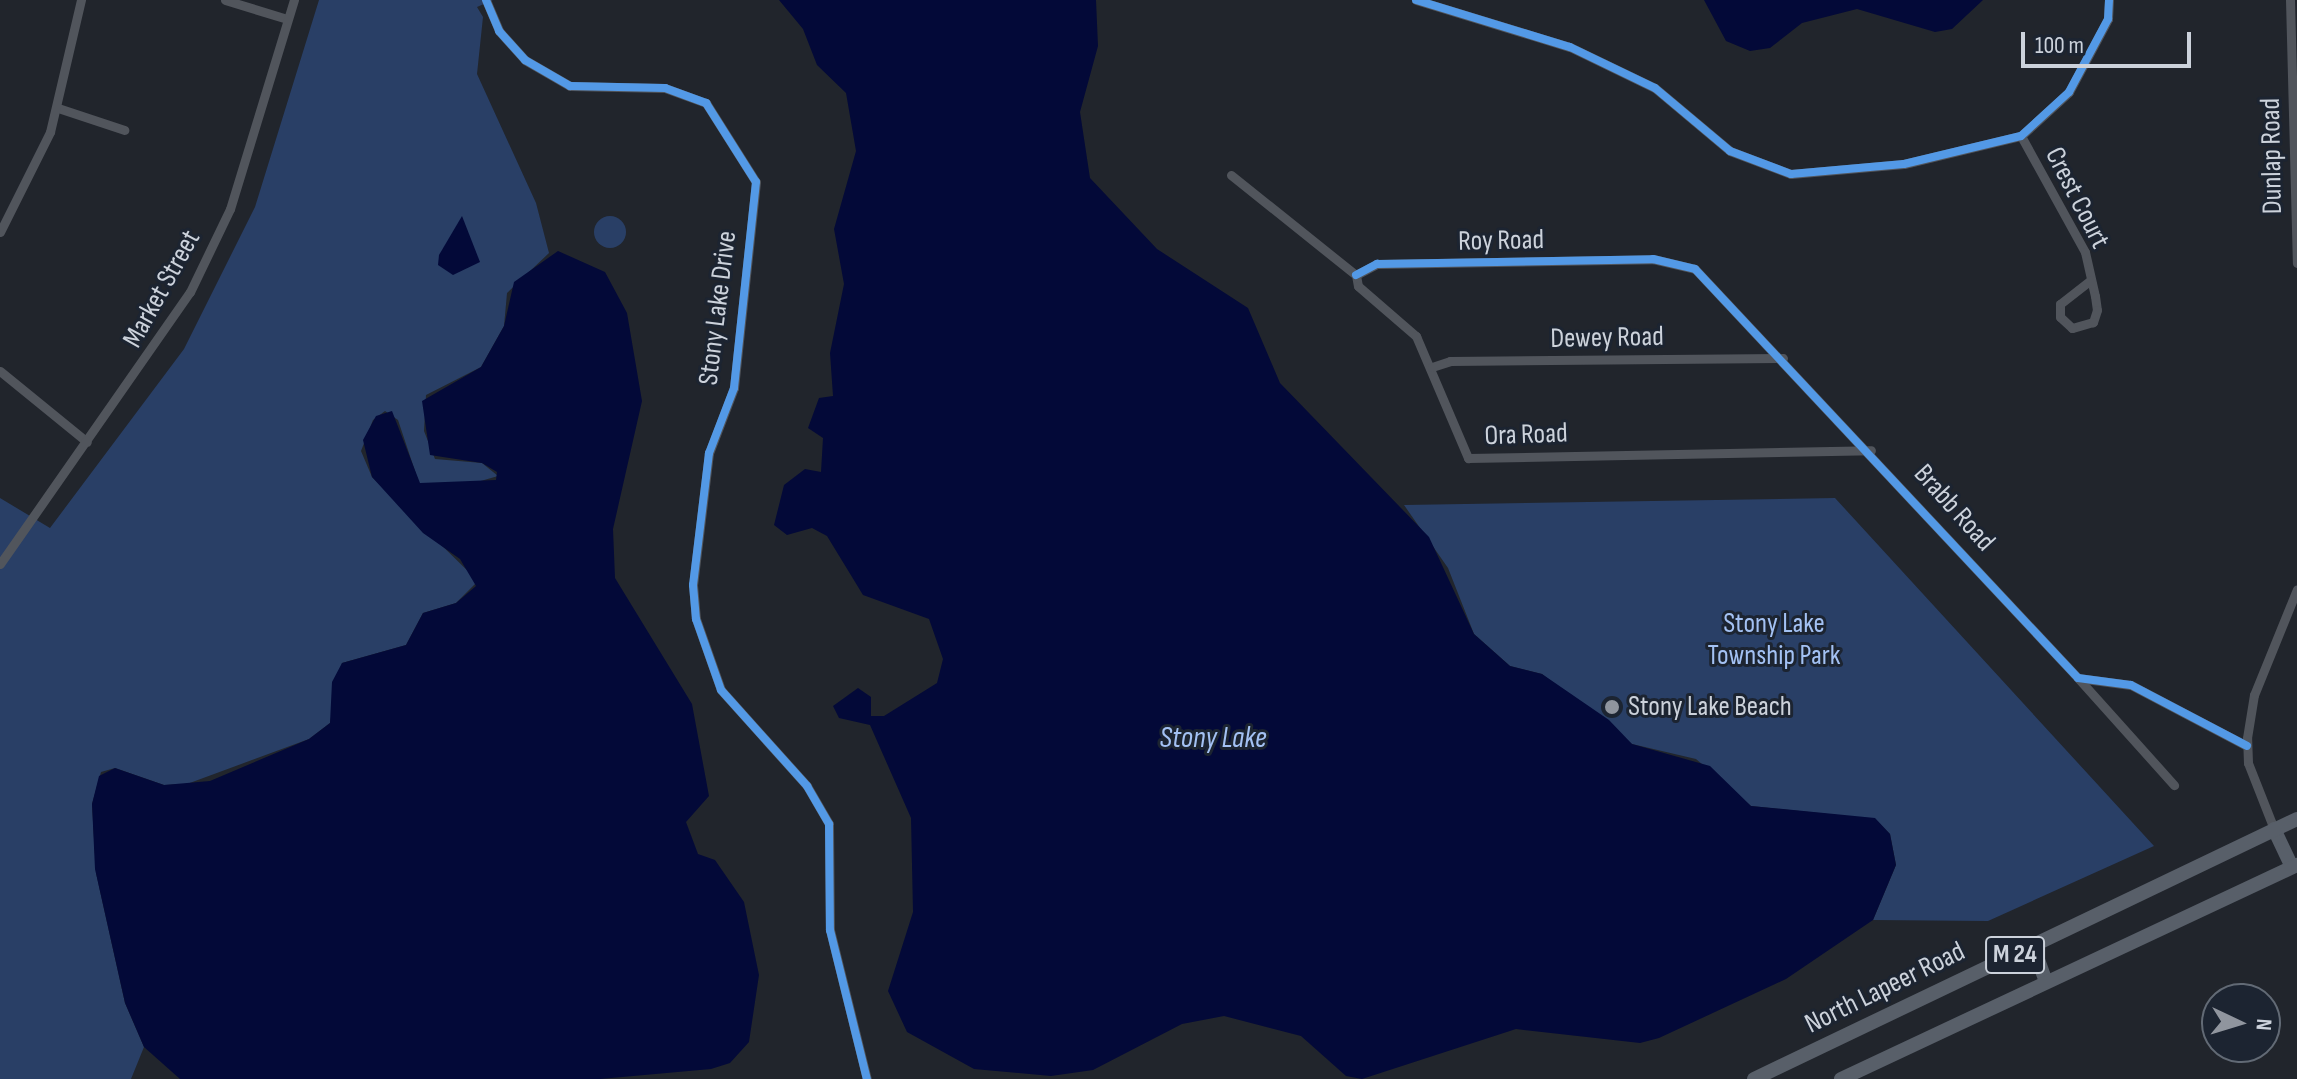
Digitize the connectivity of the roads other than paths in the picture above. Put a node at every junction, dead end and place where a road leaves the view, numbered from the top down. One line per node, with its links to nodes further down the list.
1 (81, 0): 9 (street)
2 (225, 0): 8 (street)
3 (294, 0): 8 (street, Market Street)
4 (486, 0): 33 (street, Stony Lake Drive)
5 (1416, 0): 11 (street)
6 (2109, 0): 11 (street)
7 (2290, 0): 15 (street, Dunlap Road)
8 (287, 19): 21 (street, Market Street)
9 (58, 108): 10 (street); 13 (street)
10 (124, 130)
11 (2021, 136): 17 (street, Crest Court)
12 (1231, 175): 16 (street, Ora Road)
13 (0, 232)
14 (1653, 259): 16 (street, Roy Road); 18 (street, Brabb Road)
15 (2297, 263)
16 (1356, 275): 19 (street, Ora Road)
17 (2091, 280): 17 (street, Crest Court)
18 (1783, 358): 19 (street, Dewey Road); 22 (street, Brabb Road)
19 (1432, 367): 22 (street, Ora Road)
20 (0, 371): 21 (street)
21 (87, 442): 23 (street, Market Street)
22 (1871, 450): 25 (street, Brabb Road)
23 (0, 564)
24 (2297, 589): 26 (street)
25 (2078, 678): 26 (street); 27 (street, Brabb Road)
26 (2247, 746): 29 (street)
27 (2174, 785)
28 (2297, 819): 29 (main road, North Lapeer Road / M 24)
29 (2274, 829): 30 (main road); 31 (main road, North Lapeer Road / M 24)
30 (2294, 866): 32 (main road, M 24)
31 (2033, 946): 32 (main road); 34 (main road, North Lapeer Road / M 24)
32 (2045, 979): 35 (main road, M 24)
33 (867, 1079)
34 (1754, 1079)
35 (1841, 1079)

